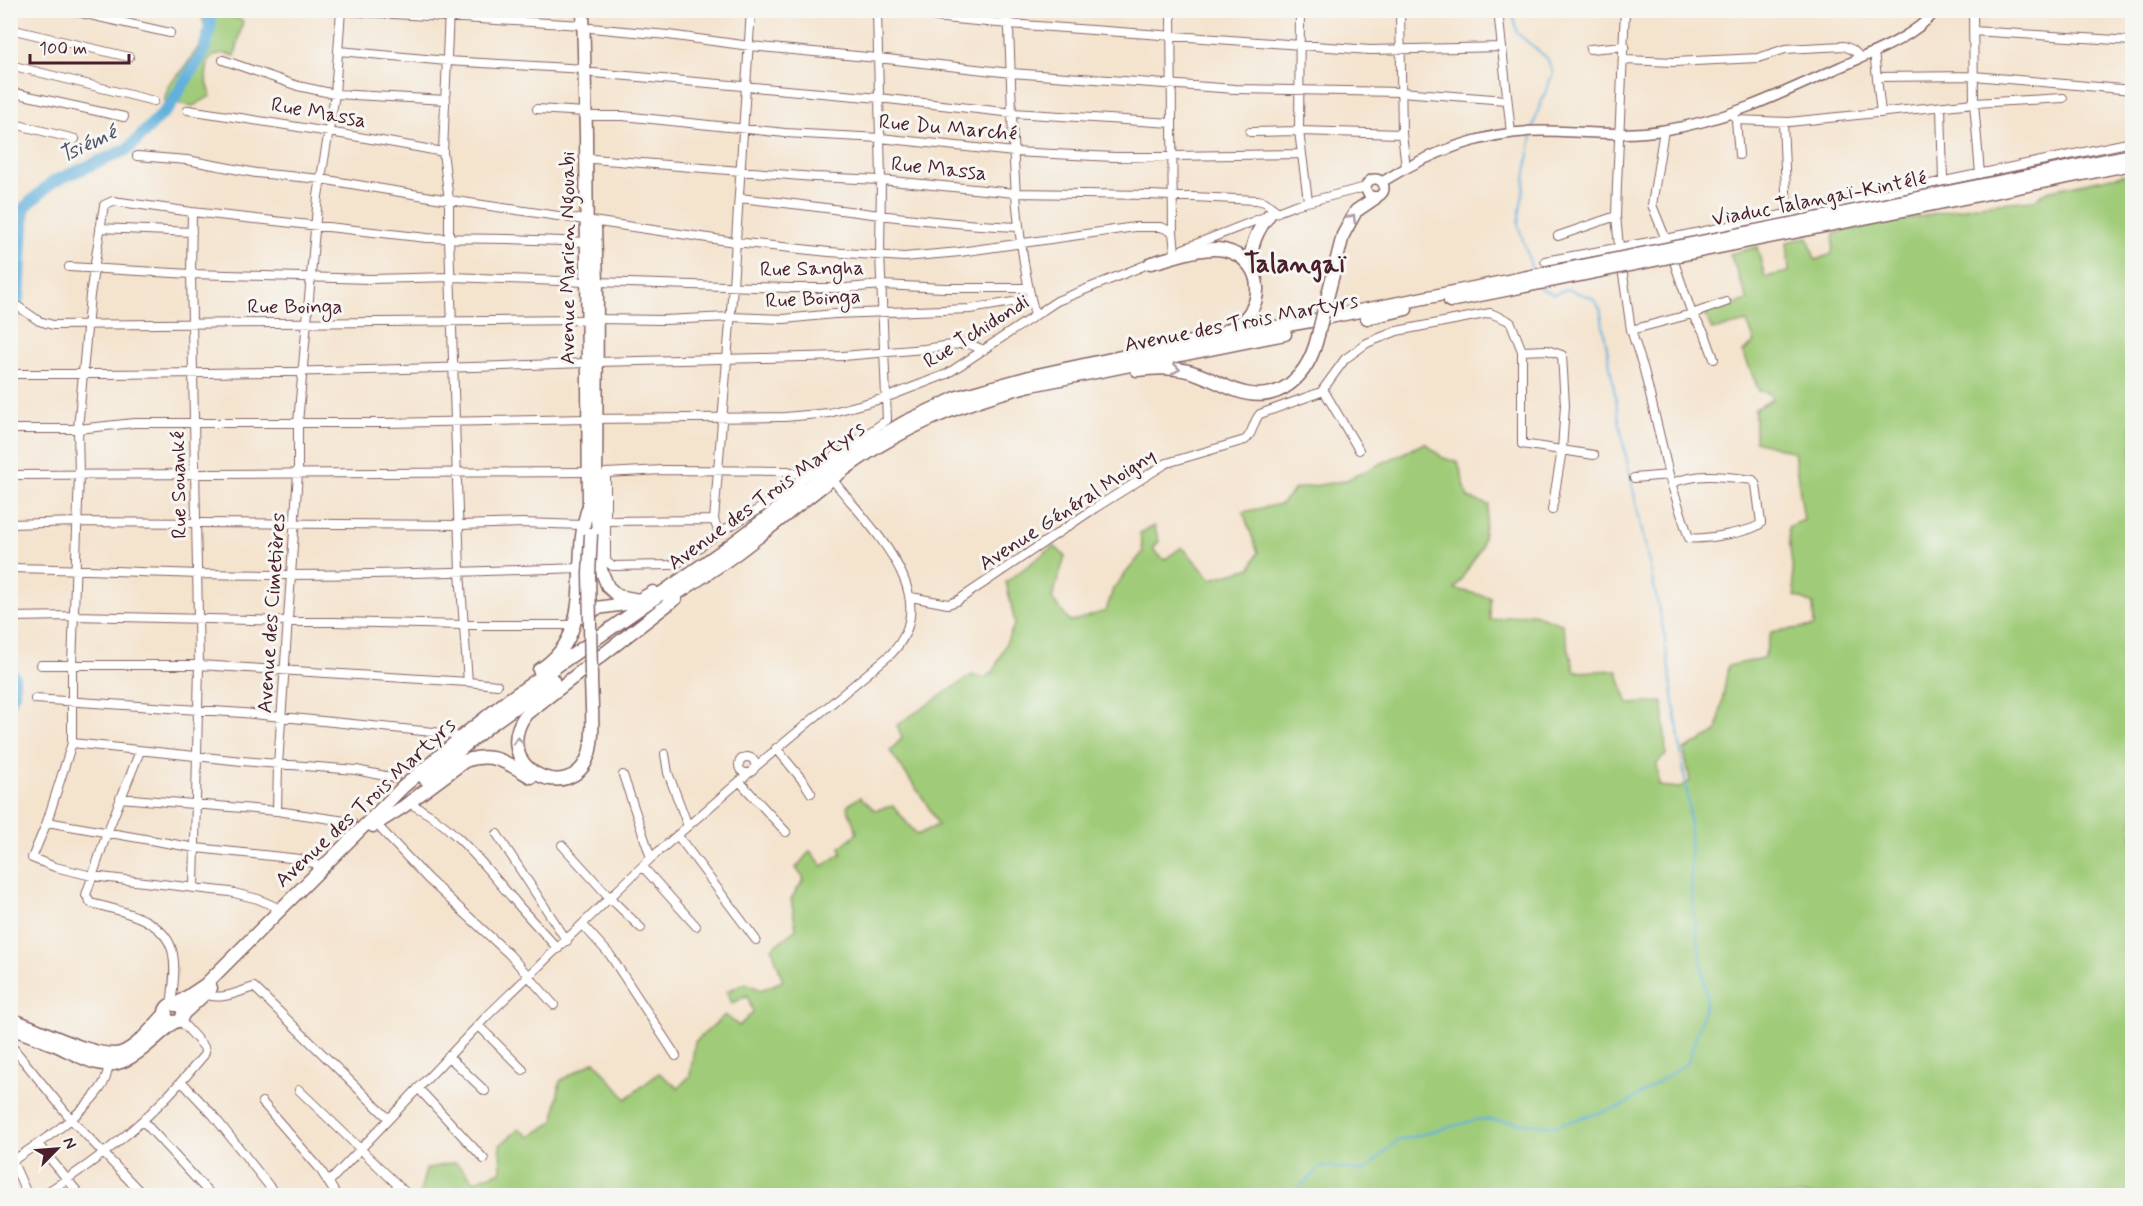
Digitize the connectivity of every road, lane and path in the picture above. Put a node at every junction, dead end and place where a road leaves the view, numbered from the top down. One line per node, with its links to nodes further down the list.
1 (68, 10): 22 (street)
2 (326, 10): 16 (street)
3 (583, 10): 19 (main road, Avenue Marien Ngouabi)
4 (591, 10): 19 (main road)
5 (751, 10): 26 (street)
6 (877, 10): 34 (street)
7 (894, 10): 18 (street)
8 (1008, 10): 18 (street)
9 (1171, 10): 23 (street)
10 (1300, 10): 25 (street)
11 (1400, 10): 29 (street)
12 (1498, 10): 28 (street)
13 (1625, 10): 27 (street)
14 (1937, 10): 32 (street)
15 (1973, 10): 21 (street)
16 (340, 12): 17 (street); 31 (street, Avenue des Cimetières)
17 (449, 14): 19 (street); 38 (street)
18 (1009, 24): 23 (street); 41 (street)
19 (587, 27): 26 (street); 40 (main road, Avenue Marien Ngouabi)
20 (10, 30): 33 (street)
21 (1973, 31): 24 (street); 42 (street)
22 (170, 33)
23 (1171, 35): 25 (street); 44 (street)
24 (2133, 41)
25 (1300, 45): 29 (street); 46 (street)
26 (750, 46): 34 (street); 45 (street)
27 (1625, 46): 30 (street); 37 (street)
28 (1502, 47): 29 (street); 54 (street)
29 (1401, 49): 49 (street)
30 (1590, 49)
31 (339, 51): 38 (street); 50 (street, Avenue des Cimetières)
32 (1874, 52): 35 (street); 43 (street)
33 (129, 57)
34 (878, 58): 41 (street); 51 (street)
35 (1860, 58): 37 (street); 63 (street)
36 (223, 60): 50 (street)
37 (1624, 60): 75 (street)
38 (447, 61): 40 (street); 53 (street)
39 (10, 64): 55 (street)
40 (589, 71): 45 (street); 62 (main road, Avenue Marien Ngouabi)
41 (1011, 73): 44 (street); 60 (street)
42 (1974, 76): 43 (street); 47 (street); 56 (street)
43 (1878, 77): 61 (street)
44 (1172, 84): 46 (street); 67 (street)
45 (746, 87): 51 (street); 68 (street)
46 (1298, 90): 49 (street); 70 (street)
47 (2133, 90)
48 (10, 92): 64 (street)
49 (1401, 92): 54 (street); 74 (street)
50 (335, 94): 53 (street); 72 (street, Avenue des Cimetières)
51 (879, 98): 60 (street); 76 (street)
52 (2063, 98): 56 (street)
53 (446, 100): 79 (street)
54 (1506, 100): 73 (street)
55 (154, 101)
56 (1974, 103): 57 (street); 90 (street)
57 (1941, 107): 61 (street); 94 (street)
58 (537, 109): 62 (street, Rue Du Marché)
59 (188, 110): 72 (street, Rue Massa)
60 (1013, 113): 67 (street); 80 (street)
61 (1881, 113): 65 (street)
62 (589, 114): 68 (street, Rue Du Marché); 86 (main road); 107 (main road, Avenue Marien Ngouabi)
63 (1735, 116): 65 (street); 69 (street); 82 (street)
64 (124, 117)
65 (1783, 122): 105 (street)
66 (10, 123): 77 (street)
67 (1172, 123): 85 (street)
68 (742, 129): 76 (street, Rue Du Marché); 89 (street)
69 (1664, 130): 75 (street); 115 (street)
70 (1299, 131): 71 (street); 74 (street); 81 (street)
71 (1250, 132)
72 (328, 133): 79 (street, Rue Massa); 91 (street, Avenue des Cimetières)
73 (1511, 133): 75 (street); 88 (street)
74 (1402, 134): 88 (street)
75 (1619, 134): 106 (street)
76 (880, 138): 80 (street, Rue Du Marché); 92 (street)
77 (75, 139)
78 (2133, 142): 90 (street)
79 (443, 152): 100 (street)
80 (1014, 152): 85 (street, Rue Du Marché); 96 (street)
81 (1302, 154): 85 (street, Rue Du Marché); 101 (street)
82 (1739, 155)
83 (2133, 155): 131 (main road, Viaduc Talangaï-Kintélé, bridge)
84 (137, 156): 91 (street)
85 (1173, 157): 97 (street)
86 (592, 159): 89 (street, Rue Massa); 107 (main road)
87 (2133, 164): 131 (main road, Viaduc Talangaï-Kintélé, bridge)
88 (1406, 167): 93 (street)
89 (740, 172): 92 (street, Rue Massa); 98 (street)
90 (1980, 174): 94 (street)
91 (321, 179): 100 (street); 108 (street, Avenue des Cimetières)
92 (882, 180): 96 (street, Rue Massa); 104 (street)
93 (1382, 182): 95 (street); 99 (street)
94 (1943, 182): 105 (street)
95 (1366, 187): 99 (street); 101 (street, Rue Tchidondi)
96 (1015, 194): 97 (street, Rue Massa); 109 (street)
97 (1173, 196): 103 (street, Rue Massa); 112 (street)
98 (739, 198): 104 (street); 117 (street)
99 (1375, 198): 160 (main road, one-way to 99, bridge)
100 (449, 200): 107 (street); 114 (street)
101 (1308, 201): 103 (street, Rue Tchidondi)
102 (192, 212): 108 (street); 110 (street); 111 (street, Rue Souanké)
103 (1274, 213): 120 (street, Rue Tchidondi); 124 (main road)
104 (881, 214): 109 (street); 121 (street)
105 (1787, 214): 115 (street)
106 (1616, 216): 113 (street); 119 (street)
107 (590, 220): 116 (main road, Avenue Marien Ngouabi); 117 (street); 130 (main road)
108 (316, 225): 114 (street); 128 (street, Avenue des Cimetières)
109 (1018, 227): 118 (street)
110 (100, 228): 111 (street); 126 (street)
111 (192, 232): 127 (street, Rue Souanké)
112 (1173, 232): 118 (street); 120 (street)
113 (1558, 237)
114 (449, 238): 116 (street); 129 (street)
115 (1666, 239): 119 (street); 139 (street)
116 (587, 242): 130 (main road, Avenue Marien Ngouabi)
117 (735, 242): 121 (street); 133 (street)
118 (1020, 243): 121 (street); 134 (street)
119 (1619, 247): 122 (street); 147 (street)
120 (1175, 253): 123 (street, Rue Tchidondi)
121 (880, 254): 132 (street)
122 (1545, 261)
123 (1151, 263): 124 (main road); 140 (street, Rue Tchidondi)
124 (1250, 266): 148 (main road)
125 (69, 267): 126 (street, Rue Sangha)
126 (94, 270): 127 (street, Rue Sangha); 145 (street)
127 (191, 274): 128 (street, Rue Sangha); 146 (street, Rue Souanké)
128 (311, 276): 129 (street, Rue Sangha); 144 (street, Avenue des Cimetières)
129 (452, 277): 130 (street, Rue Sangha); 143 (street)
130 (592, 282): 133 (street, Rue Sangha); 142 (main road, Avenue Marien Ngouabi)
131 (1514, 284): 148 (main road, Avenue des Trois Martyrs); 160 (main road, Avenue des Trois Martyrs)
132 (882, 285): 133 (street, Rue Sangha); 134 (street, Rue Sangha); 138 (street)
133 (733, 286): 141 (street)
134 (1028, 288): 135 (street)
135 (1031, 299): 138 (street, Rue Boinga); 140 (street)
136 (10, 301): 145 (street, Rue Boinga)
137 (1726, 302): 139 (street)
138 (883, 313): 141 (street, Rue Boinga); 151 (street)
139 (1692, 314): 147 (street); 153 (street)
140 (1035, 315): 149 (street, Rue Tchidondi)
141 (730, 317): 142 (street, Rue Boinga); 152 (street)
142 (591, 320): 143 (street, Rue Boinga); 154 (main road, Avenue Marien Ngouabi)
143 (453, 322): 144 (street, Rue Boinga); 155 (street)
144 (308, 323): 146 (street, Rue Boinga); 156 (street, Avenue des Cimetières)
145 (87, 325): 146 (street, Rue Boinga); 158 (street)
146 (193, 325): 159 (street, Rue Souanké)
147 (1631, 330): 182 (street)
148 (1186, 343): 193 (main road, Avenue des Trois Martyrs)
149 (984, 350): 151 (street); 162 (street, Rue Tchidondi)
150 (1522, 351): 161 (street); 171 (street); 171 (street)
151 (884, 353): 152 (street); 162 (street)
152 (727, 358): 154 (street); 163 (street)
153 (1714, 359)
154 (592, 362): 155 (street); 164 (main road, Avenue Marien Ngouabi)
155 (455, 369): 156 (street); 165 (street)
156 (303, 371): 159 (street); 167 (street, Avenue des Cimetières)
157 (10, 374): 158 (street)
158 (84, 375): 159 (street); 169 (street)
159 (194, 375): 166 (street, Rue Souanké)
160 (1076, 377): 183 (main road, Avenue des Trois Martyrs)
161 (1324, 391): 170 (street); 203 (street, Avenue Général Moigny)
162 (885, 398): 163 (street, Rue Tchidondi); 181 (street)
163 (722, 418): 164 (street, Rue Tchidondi); 173 (street)
164 (592, 419): 165 (street, Rue Tchidondi); 174 (main road, Avenue Marien Ngouabi); 184 (main road)
165 (455, 422): 167 (street, Rue Tchidondi); 177 (street)
166 (195, 423): 167 (street, Rue Tchidondi); 169 (street, Rue Tchidondi); 175 (street, Rue Souanké)
167 (298, 423): 176 (street, Avenue des Cimetières)
168 (15, 429): 169 (street, Rue Tchidondi)
169 (78, 429): 179 (street)
170 (1359, 450)
171 (1562, 450): 172 (street); 185 (street)
172 (1594, 455)
173 (718, 471): 181 (street); 186 (street); 187 (street)
174 (588, 472): 177 (street); 184 (main road, Avenue Marien Ngouabi)
175 (196, 473): 176 (street); 179 (street); 190 (street, Rue Souanké)
176 (298, 473): 177 (street); 191 (street, Avenue des Cimetières)
177 (458, 474): 192 (street)
178 (10, 475): 179 (street)
179 (79, 476): 188 (street)
180 (1634, 478): 182 (street)
181 (802, 479): 195 (street)
182 (1670, 479): 182 (street)
183 (833, 480): 202 (main road, Avenue des Trois Martyrs); 203 (street)
184 (592, 506): 194 (main road); 204 (main road)
185 (1552, 510)
186 (714, 520): 187 (street); 195 (street)
187 (605, 521): 195 (street)
188 (78, 522): 189 (street); 190 (street); 198 (street)
189 (10, 524)
190 (196, 524): 191 (street); 200 (street, Rue Souanké)
191 (294, 524): 192 (street); 201 (street, Avenue des Cimetières)
192 (460, 525): 194 (street); 199 (street)
193 (752, 529): 204 (main road); 231 (main road, Avenue des Trois Martyrs)
194 (589, 531): 197 (main road); 228 (main road, bridge)
195 (719, 533)
196 (10, 568): 198 (street)
197 (581, 568): 199 (street); 210 (main road)
198 (76, 569): 200 (street); 205 (street)
199 (460, 572): 201 (street); 209 (street)
200 (198, 574): 201 (street); 207 (street, Rue Souanké)
201 (291, 574): 208 (street, Avenue des Cimetières)
202 (686, 588): 228 (main road, one-way to 202); 239 (main road, Avenue des Trois Martyrs)
203 (911, 597): 224 (street)
204 (639, 600): 210 (main road)
205 (74, 616): 206 (street); 207 (street); 212 (street)
206 (10, 617)
207 (198, 619): 208 (street); 213 (street, Rue Souanké)
208 (289, 620): 209 (street); 214 (street, Avenue des Cimetières)
209 (464, 625): 210 (street); 215 (street)
210 (572, 628): 221 (main road)
211 (41, 665): 212 (street)
212 (72, 665): 213 (street); 218 (street)
213 (199, 665): 214 (street); 219 (street, Rue Souanké)
214 (285, 670): 215 (street); 220 (street, Avenue des Cimetières)
215 (468, 682): 216 (street)
216 (497, 685)
217 (35, 699): 218 (street)
218 (72, 702): 219 (street); 222 (street)
219 (197, 711): 220 (street); 226 (street, Rue Souanké)
220 (282, 718): 221 (street); 227 (street, Avenue des Cimetières)
221 (453, 734): 231 (main road)
222 (72, 743): 223 (street); 237 (street)
223 (140, 751): 226 (street); 233 (street)
224 (773, 751): 230 (street); 232 (street)
225 (664, 754): 240 (street)
226 (198, 757): 227 (street); 235 (street, Rue Souanké)
227 (278, 765): 231 (street); 236 (street, Avenue des Cimetières)
228 (530, 774): 234 (main road)
229 (623, 775): 247 (street)
230 (740, 782): 240 (street); 241 (street)
231 (399, 783): 261 (main road, Avenue des Trois Martyrs)
232 (811, 793)
233 (120, 798): 235 (street); 242 (street)
234 (408, 803): 239 (main road); 259 (street)
235 (195, 805): 236 (street); 246 (street, Rue Souanké)
236 (277, 811): 238 (street)
237 (47, 822): 242 (street); 250 (street)
238 (352, 822)
239 (374, 825): 260 (street); 261 (main road, Avenue des Trois Martyrs)
240 (688, 826): 244 (street)
241 (786, 832)
242 (107, 833): 246 (street); 250 (street)
243 (497, 834): 258 (street)
244 (678, 836): 247 (street); 257 (street)
245 (562, 845): 252 (street)
246 (196, 848): 248 (street); 251 (street, Rue Souanké)
247 (651, 858): 249 (street)
248 (316, 864)
249 (643, 867): 252 (street); 255 (street)
250 (92, 876): 251 (street); 263 (street)
251 (194, 888): 253 (street)
252 (610, 898): 254 (street); 256 (street)
253 (276, 907)
254 (584, 925): 258 (street); 269 (street)
255 (696, 926)
256 (641, 928)
257 (756, 940)
258 (567, 941): 259 (street)
259 (558, 949): 260 (street)
260 (530, 977): 262 (street); 265 (street)
261 (202, 992): 263 (main road, Avenue des Trois Martyrs); 277 (street)
262 (554, 1005)
263 (175, 1013): 270 (main road, Avenue des Trois Martyrs); 272 (street)
264 (10, 1019): 270 (main road)
265 (478, 1026): 268 (street); 271 (street)
266 (10, 1028): 270 (main road)
267 (14, 1049): 278 (street)
268 (448, 1056): 273 (street); 275 (street)
269 (676, 1056)
270 (109, 1060): 278 (street)
271 (523, 1070)
272 (182, 1082): 279 (street); 294 (street)
273 (418, 1088): 277 (street); 284 (street)
274 (299, 1090): 281 (street)
275 (485, 1091)
276 (262, 1102): 286 (street)
277 (388, 1118): 281 (street)
278 (71, 1119): 280 (street); 282 (street)
279 (142, 1121): 282 (street); 293 (street)
280 (38, 1144): 283 (street); 285 (street)
281 (360, 1149): 286 (street); 288 (street)
282 (105, 1154): 285 (street); 292 (street)
283 (11, 1159): 289 (street)
284 (484, 1159)
285 (68, 1179): 287 (street); 291 (street)
286 (329, 1182): 295 (street)
287 (54, 1192): 290 (street)
288 (406, 1193)
289 (27, 1196)
290 (41, 1196)
291 (81, 1196)
292 (144, 1196)
293 (212, 1196)
294 (276, 1196)
295 (337, 1196)

